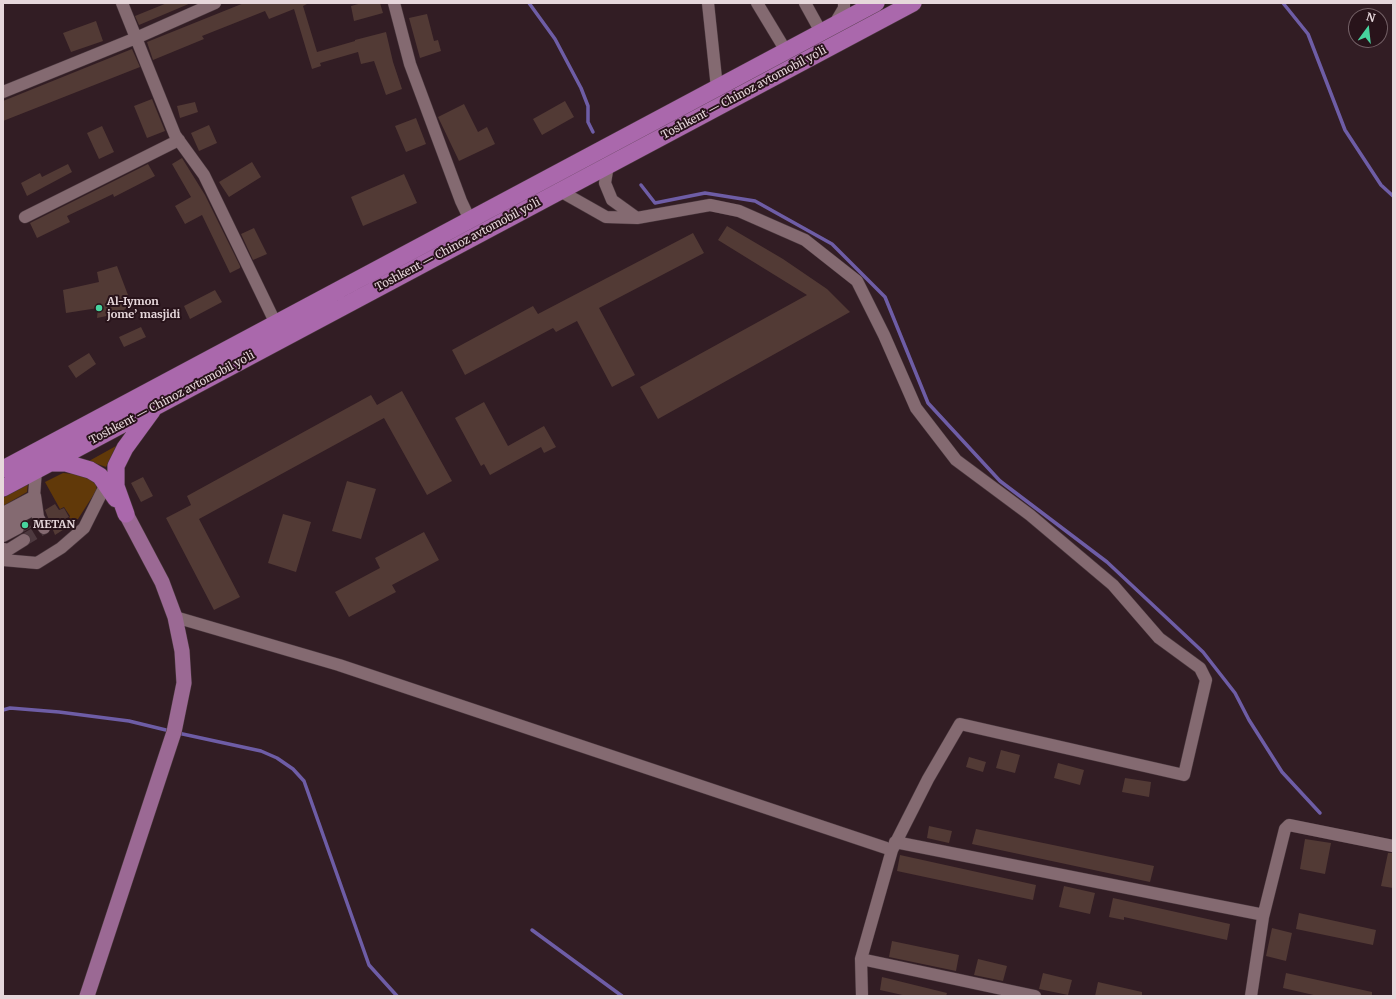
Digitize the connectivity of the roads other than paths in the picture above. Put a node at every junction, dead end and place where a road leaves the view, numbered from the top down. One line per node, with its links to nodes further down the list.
1 (122, 3): 11 (street)
2 (215, 3): 11 (street)
3 (394, 3): 20 (street)
4 (708, 3): 13 (street)
5 (757, 3): 12 (street)
6 (805, 3): 10 (street)
7 (844, 3): 10 (street)
8 (876, 3): 10 (highway, Toshkent — Chinoz avtomobil yoʻli)
9 (913, 3): 16 (highway, Toshkent — Chinoz avtomobil yoʻli)
10 (828, 29): 12 (highway, Toshkent — Chinoz avtomobil yoʻli)
11 (136, 38): 14 (street); 15 (street)
12 (786, 51): 13 (highway, Toshkent — Chinoz avtomobil yoʻli)
13 (717, 88): 20 (highway, Toshkent — Chinoz avtomobil yoʻli)
14 (3, 92)
15 (179, 140): 18 (street); 23 (street)
16 (608, 165): 17 (highway, Toshkent — Chinoz avtomobil yoʻli); 19 (street)
17 (560, 191): 19 (street); 22 (highway, Toshkent — Chinoz avtomobil yoʻli)
18 (25, 217)
19 (637, 218): 41 (street)
20 (470, 220): 21 (highway, Toshkent — Chinoz avtomobil yoʻli)
21 (314, 304): 22 (highway); 23 (highway, Toshkent — Chinoz avtomobil yoʻli)
22 (316, 321): 24 (highway, Toshkent — Chinoz avtomobil yoʻli)
23 (276, 324): 27 (highway, Toshkent — Chinoz avtomobil yoʻli)
24 (156, 406): 25 (highway); 26 (highway, Toshkent — Chinoz avtomobil yoʻli)
25 (116, 466): 28 (street); 32 (highway)
26 (43, 467): 28 (highway); 29 (highway, Toshkent — Chinoz avtomobil yoʻli); 30 (street)
27 (3, 469)
28 (106, 484): 32 (highway); 39 (street)
29 (3, 488)
30 (35, 496): 31 (street); 33 (street); 35 (street)
31 (3, 513)
32 (126, 514): 40 (main road)
33 (3, 525)
34 (18, 528): 36 (street)
35 (44, 528)
36 (3, 536)
37 (24, 540): 38 (street)
38 (3, 549)
39 (3, 560)
40 (175, 617): 41 (street); 46 (main road)
41 (893, 846): 43 (street); 44 (street)
42 (1393, 846): 43 (street)
43 (1263, 917): 45 (street)
44 (861, 959): 47 (street); 48 (street)
45 (1255, 995)
46 (87, 996)
47 (862, 996)
48 (1035, 996)

